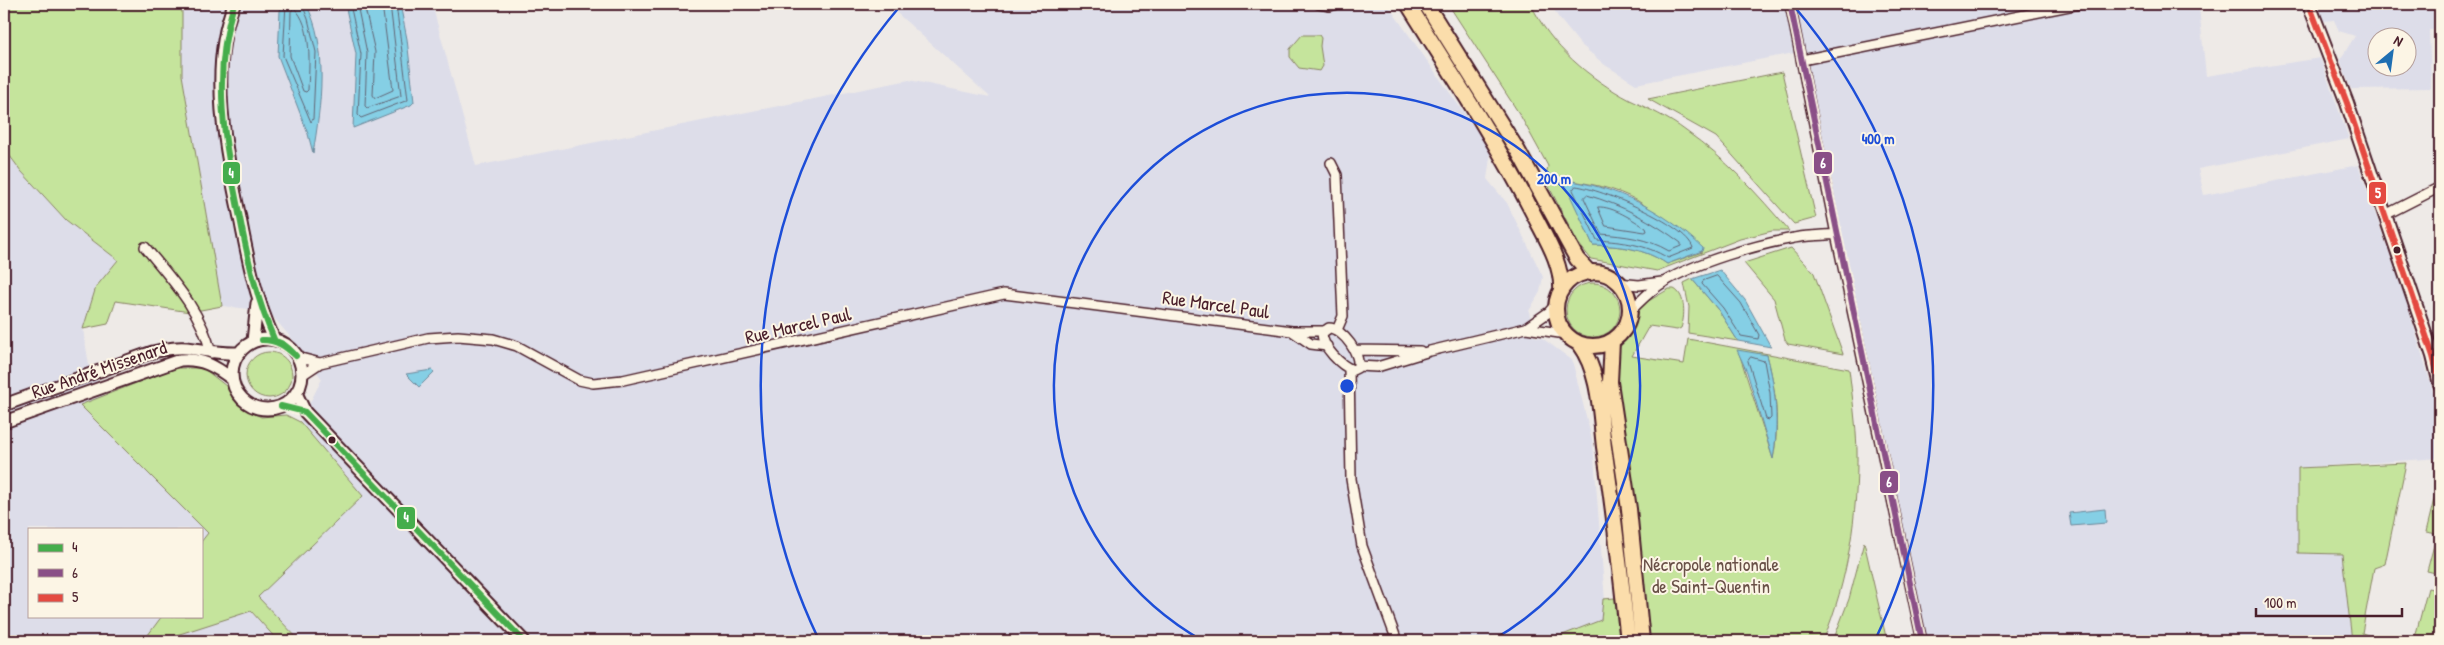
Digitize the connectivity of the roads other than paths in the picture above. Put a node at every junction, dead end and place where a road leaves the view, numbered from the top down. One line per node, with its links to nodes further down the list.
1 (234, 4): 21 (street)
2 (1319, 4): 3 (street)
3 (1338, 4)
4 (1397, 4): 11 (main road)
5 (1408, 4): 11 (main road)
6 (1426, 4): 17 (main road)
7 (1790, 4): 10 (street)
8 (2079, 4): 10 (street)
9 (2309, 4): 14 (main road)
10 (1802, 60): 15 (street)
11 (1488, 130): 20 (main road)
12 (1331, 163): 24 (street)
13 (2440, 187): 14 (street)
14 (2385, 215): 44 (main road)
15 (1836, 234): 18 (street); 54 (street)
16 (145, 246): 35 (street)
17 (1590, 273): 19 (main road); 20 (main road)
18 (1663, 282): 19 (street); 22 (street)
19 (1618, 283): 22 (main road)
20 (1558, 298): 23 (street); 27 (main road)
21 (257, 299): 28 (street); 29 (street)
22 (1630, 312): 30 (main road)
23 (1526, 328): 27 (street); 34 (street)
24 (1337, 330): 26 (street, Rue Marcel Paul); 33 (street)
25 (1292, 331): 26 (street, Rue Marcel Paul); 32 (street); 39 (street, Rue Marcel Paul)
26 (1323, 331): 32 (street)
27 (1566, 334): 31 (main road)
28 (274, 339): 29 (street); 38 (street)
29 (253, 341): 36 (street)
30 (1612, 341): 31 (main road); 53 (main road)
31 (1579, 344): 52 (main road)
32 (1327, 346): 40 (street)
33 (1354, 350): 34 (street); 40 (street)
34 (1430, 351): 40 (street)
35 (211, 353): 36 (street, Rue André Missenard); 37 (street, Rue André Missenard)
36 (238, 353): 43 (street)
37 (144, 354): 41 (street); 46 (street, Rue André Missenard)
38 (298, 357): 39 (street, Rue Marcel Paul); 42 (street)
39 (320, 363): 42 (street, Rue Marcel Paul)
40 (1354, 368): 51 (street)
41 (150, 370): 43 (street, Rue André Missenard); 49 (street, Rue André Missenard)
42 (302, 376): 45 (street)
43 (232, 379): 47 (street)
44 (2440, 384)
45 (296, 393): 47 (street); 48 (street)
46 (4, 405)
47 (281, 406): 48 (street)
48 (305, 412): 50 (street)
49 (4, 422)
50 (524, 641)
51 (1397, 641)
52 (1628, 641)
53 (1642, 641)
54 (1922, 641)

